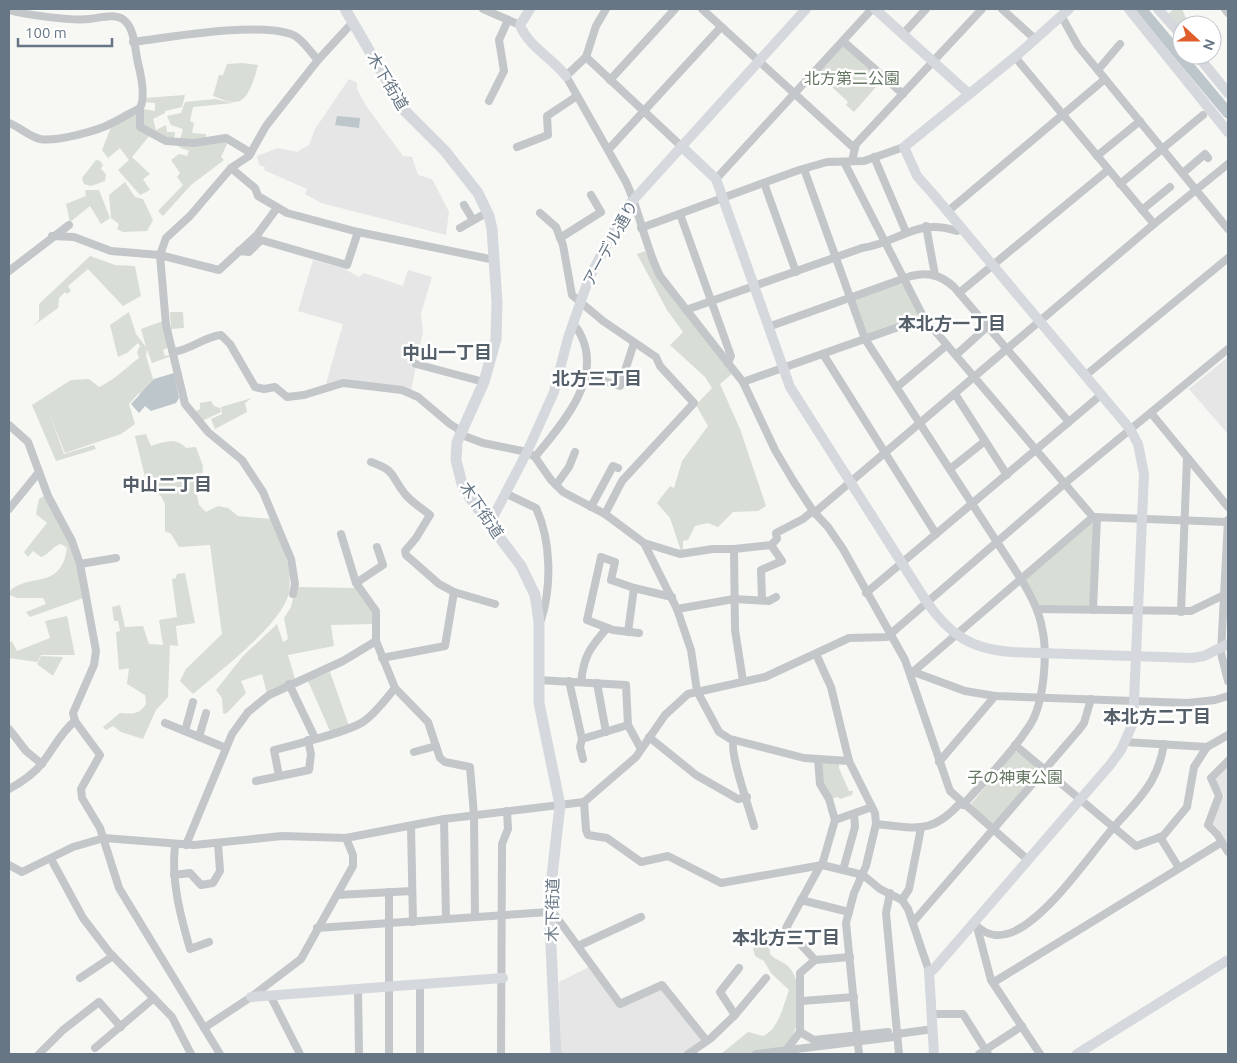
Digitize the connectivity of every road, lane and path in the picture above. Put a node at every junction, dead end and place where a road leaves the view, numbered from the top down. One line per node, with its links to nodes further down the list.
1 (345, 9): 21 (main road, 木下街道)
2 (483, 9): 20 (street)
3 (530, 9): 22 (street)
4 (606, 9): 30 (street)
5 (675, 9): 39 (street)
6 (702, 9): 24 (street)
7 (874, 9): 25 (street); 27 (street)
8 (926, 9): 25 (street)
9 (982, 9): 34 (street)
10 (1002, 9): 26 (street)
11 (1069, 9): 19 (street)
12 (1129, 9): 52 (street)
13 (1158, 9): 23 (street)
14 (1225, 9): 18 (street)
15 (9, 10): 17 (street)
16 (804, 10): 33 (street, アーデル通り)
17 (98, 13): 28 (street)
18 (1228, 13)
19 (1062, 17): 26 (street); 36 (street)
20 (508, 20): 22 (street); 45 (street)
21 (354, 22): 32 (street); 80 (main road, 木下街道)
22 (520, 25): 37 (street)
23 (1172, 25)
24 (721, 26): 33 (street); 47 (street)
25 (903, 34): 34 (street)
26 (1035, 39): 31 (street)
27 (843, 40): 41 (street); 42 (street)
28 (133, 42): 32 (street); 46 (street)
29 (1120, 44): 36 (street)
30 (586, 57): 37 (street); 39 (street)
31 (1015, 57): 43 (street); 48 (street)
32 (318, 60): 59 (street)
33 (759, 61): 41 (street); 53 (street, アーデル通り)
34 (933, 62): 42 (street); 43 (street)
35 (1205, 65): 40 (street)
36 (1098, 70): 38 (street)
37 (566, 76): 44 (street)
38 (1105, 79): 48 (street); 50 (street)
39 (610, 80): 47 (street)
40 (1228, 92)
41 (794, 93): 56 (street); 69 (street)
42 (903, 94): 56 (street)
43 (969, 94): 55 (street)
44 (577, 96): 54 (street); 58 (street)
45 (489, 101)
46 (140, 108): 51 (street); 59 (street)
47 (644, 111): 53 (street); 58 (street)
48 (1063, 115): 60 (street); 81 (street)
49 (1203, 115): 57 (street)
50 (1140, 121): 57 (street); 60 (street)
51 (9, 123)
52 (1228, 132)
53 (681, 146): 69 (street); 75 (street, アーデル通り)
54 (517, 147)
55 (904, 147): 61 (street); 81 (street)
56 (854, 148): 63 (street)
57 (1163, 148): 68 (street); 71 (street)
58 (609, 149): 75 (street)
59 (251, 153): 65 (street)
60 (1097, 156): 67 (street)
61 (874, 157): 63 (street); 93 (street)
62 (1208, 158): 68 (street)
63 (848, 162): 66 (street); 96 (street)
64 (1228, 164): 73 (street)
65 (231, 168): 78 (street); 98 (street)
66 (804, 169): 70 (street); 99 (street)
67 (1108, 170): 71 (street); 102 (street)
68 (1183, 173): 73 (street)
69 (716, 179): 76 (street)
70 (764, 183): 76 (street); 104 (street)
71 (1120, 184): 79 (street)
72 (1170, 187): 79 (street)
73 (1196, 189): 85 (street); 91 (street)
74 (591, 195): 95 (street)
75 (634, 198): 89 (street); 111 (street, アーデル通り)
76 (723, 199): 83 (street); 107 (street)
77 (464, 205): 84 (street)
78 (278, 208): 92 (street); 97 (street)
79 (1142, 210): 85 (street)
80 (488, 212): 84 (street); 101 (main road, 木下街道)
81 (947, 212): 90 (street)
82 (540, 213): 95 (street)
83 (680, 214): 89 (street); 110 (street)
84 (473, 220): 88 (street)
85 (1154, 224): 114 (street)
86 (69, 225): 94 (street)
87 (926, 226): 90 (street); 93 (street); 105 (street)
88 (460, 228)
89 (641, 228): 112 (street)
90 (960, 228): 102 (street)
91 (1228, 228)
92 (358, 232): 97 (street); 101 (street)
93 (906, 232): 96 (street)
94 (52, 236): 98 (street); 103 (street)
95 (560, 238): 111 (street)
96 (886, 241): 99 (street); 106 (street)
97 (239, 251): 98 (street)
98 (160, 255): 123 (street)
99 (836, 257): 104 (street); 109 (street)
100 (1228, 258): 130 (street)
101 (495, 260): 132 (main road, 木下街道)
102 (992, 266): 108 (street); 114 (street)
103 (9, 271)
104 (796, 272): 107 (street)
105 (935, 275): 106 (street); 108 (street)
106 (905, 279): 109 (street); 113 (street)
107 (754, 286): 110 (street); 117 (street)
108 (959, 292): 116 (street)
109 (850, 298): 117 (street); 118 (street)
110 (712, 301): 112 (street); 126 (street)
111 (580, 303): 115 (street, アーデル通り); 119 (street)
112 (686, 310): 126 (street)
113 (924, 318): 118 (street); 120 (street)
114 (1040, 321): 121 (street); 130 (street)
115 (572, 325): 129 (street); 147 (street, アーデル通り)
116 (988, 326): 121 (street); 125 (street)
117 (768, 327): 128 (street)
118 (864, 339): 124 (street); 134 (street)
119 (634, 343): 129 (street); 163 (street)
120 (947, 345): 125 (street); 134 (street)
121 (1007, 349): 131 (street); 138 (street)
122 (1228, 350): 137 (street)
123 (173, 352): 142 (street); 184 (street)
124 (823, 354): 128 (street); 146 (street)
125 (956, 355): 131 (street)
126 (728, 363): 133 (street)
127 (416, 364): 132 (street)
128 (782, 368): 133 (street); 154 (street)
129 (586, 375): 147 (street)
130 (1086, 376): 136 (street)
131 (974, 378): 135 (street); 144 (street)
132 (484, 382): 142 (main road, 木下街道)
133 (743, 382): 162 (street)
134 (897, 387): 139 (street)
135 (954, 394): 139 (street); 143 (street)
136 (1102, 394): 138 (street); 141 (street)
137 (1151, 413): 141 (street); 148 (street)
138 (1069, 422): 144 (street)
139 (921, 423): 146 (street); 151 (street)
140 (9, 425): 152 (street)
141 (1130, 429): 155 (street); 165 (street)
142 (460, 433): 147 (street); 168 (main road, 木下街道)
143 (985, 442): 151 (street); 153 (street)
144 (1035, 450): 153 (street); 155 (street)
145 (575, 452): 156 (street)
146 (886, 453): 154 (street); 170 (street)
147 (531, 455): 156 (street); 157 (street, アーデル通り)
148 (1187, 458): 160 (street); 166 (street)
149 (372, 462): 182 (street)
150 (618, 468): 159 (street)
151 (950, 469): 158 (street)
152 (39, 472): 161 (street); 177 (street)
153 (1007, 475): 158 (street)
154 (851, 483): 162 (street); 178 (street)
155 (1064, 484): 164 (street); 171 (street)
156 (556, 485): 159 (street)
157 (505, 493): 168 (street, アーデル通り); 197 (street)
158 (972, 504): 170 (street); 171 (street)
159 (591, 507): 163 (street)
160 (1228, 507)
161 (9, 509)
162 (814, 512): 173 (street); 183 (street)
163 (605, 514): 172 (street)
164 (1095, 517): 165 (street); 179 (street); 194 (street)
165 (1142, 519): 166 (street); 195 (street)
166 (1185, 520): 167 (street); 196 (street)
167 (1228, 521): 185 (street)
168 (490, 523): 197 (main road, 木下街道)
169 (341, 534): 180 (street)
170 (936, 534): 178 (street)
171 (996, 542): 179 (street); 190 (street)
172 (644, 543): 175 (street); 186 (street)
173 (771, 545): 175 (street); 189 (street)
174 (377, 547): 180 (street)
175 (734, 549): 188 (street)
176 (116, 558): 177 (street)
177 (80, 564): 226 (street)
178 (902, 564): 183 (street); 190 (street)
179 (1021, 579): 193 (street); 202 (street)
180 (356, 582): 203 (street)
181 (634, 588): 186 (street); 198 (street); 199 (street)
182 (454, 592): 191 (street); 208 (street)
183 (866, 593): 201 (street)
184 (293, 594)
185 (1226, 594): 196 (street); 204 (street)
186 (672, 597): 192 (street)
187 (776, 597): 189 (street)
188 (734, 599): 189 (street); 192 (street); 211 (street)
189 (762, 600)
190 (926, 601): 201 (street); 202 (street)
191 (495, 604)
192 (677, 609): 218 (street)
193 (1037, 609): 194 (street); 205 (street)
194 (1093, 610): 195 (street)
195 (1138, 612): 196 (street); 207 (street)
196 (1181, 612)
197 (539, 623): 210 (main road, 木下街道)
198 (607, 628): 199 (street); 214 (street)
199 (628, 632): 200 (street)
200 (639, 633)
201 (890, 633): 206 (street); 209 (street)
202 (956, 635): 205 (street); 209 (street)
203 (376, 641): 208 (street); 216 (street)
204 (1225, 646): 207 (street); 212 (street)
205 (1044, 653): 207 (street); 221 (street)
206 (816, 654): 211 (street); 248 (street)
207 (1136, 656): 223 (street)
208 (382, 658): 217 (street)
209 (912, 671): 219 (street); 250 (street)
210 (538, 680): 213 (street); 260 (main road, 木下街道)
211 (743, 681): 218 (street)
212 (1228, 681)
213 (569, 682): 214 (street); 236 (street)
214 (581, 682): 215 (street)
215 (597, 683): 228 (street); 231 (street)
216 (289, 684): 235 (street); 243 (street)
217 (395, 688): 235 (street); 241 (street)
218 (697, 691): 234 (street); 237 (street)
219 (994, 696): 221 (street); 250 (street)
220 (1228, 696): 223 (street)
221 (1040, 698): 222 (street); 240 (street)
222 (1091, 699): 223 (street); 252 (street)
223 (1134, 701): 238 (street)
224 (193, 702): 230 (street)
225 (206, 713): 233 (street)
226 (75, 722): 251 (street); 274 (street)
227 (165, 723): 230 (street)
228 (628, 725): 231 (street); 244 (street)
229 (9, 729): 251 (street)
230 (184, 731): 233 (street)
231 (606, 732): 236 (street)
232 (1228, 735): 242 (street)
233 (199, 737): 243 (street)
234 (649, 737): 244 (street); 256 (street)
235 (311, 739): 253 (street); 253 (street)
236 (582, 739): 246 (street)
237 (734, 740): 247 (street); 256 (street)
238 (1125, 742): 239 (street); 257 (street)
239 (1164, 744): 242 (street); 270 (street)
240 (1015, 745): 252 (street); 259 (street)
241 (436, 746): 245 (street); 264 (street)
242 (1207, 747): 273 (street)
243 (226, 748): 279 (street)
244 (641, 749): 258 (street)
245 (414, 752)
246 (583, 759)
247 (818, 759): 248 (street); 266 (street)
248 (849, 760): 261 (street)
249 (1228, 761): 276 (street)
250 (939, 762): 259 (street)
251 (42, 764): 255 (street)
252 (1045, 770): 257 (street); 272 (street)
253 (279, 776): 254 (street)
254 (256, 782)
255 (9, 789)
256 (747, 797): 269 (street)
257 (1081, 800): 270 (street); 282 (street)
258 (584, 802): 260 (street); 283 (street)
259 (962, 804): 271 (street); 272 (street)
260 (560, 805): 262 (street); 295 (main road, 木下街道)
261 (872, 807): 263 (street); 267 (street)
262 (507, 811): 264 (street); 297 (street)
263 (854, 814): 266 (street); 286 (street)
264 (474, 815): 265 (street); 298 (street)
265 (444, 819): 268 (street); 300 (street)
266 (835, 820): 283 (street)
267 (876, 824): 271 (street); 287 (street)
268 (411, 826): 275 (street); 289 (street)
269 (754, 826)
270 (1113, 827): 273 (street); 304 (street)
271 (921, 828): 294 (street)
272 (993, 830): 282 (street); 301 (street)
273 (1160, 837): 285 (street)
274 (104, 838): 278 (street); 281 (street); 330 (street)
275 (346, 838): 277 (street); 292 (street)
276 (1222, 842): 280 (street); 285 (street)
277 (218, 843): 279 (street); 288 (street)
278 (175, 845): 279 (street); 288 (street)
279 (186, 845)
280 (1228, 852)
281 (51, 859): 284 (street); 308 (street)
282 (1028, 860): 304 (street)
283 (821, 865): 286 (street); 293 (street)
284 (10, 868)
285 (1179, 868): 317 (street)
286 (843, 870): 287 (street)
287 (863, 874): 291 (street); 296 (street)
288 (174, 876): 306 (street)
289 (412, 891): 290 (street); 302 (street)
290 (389, 892): 292 (street); 303 (street)
291 (890, 893): 294 (street); 333 (street)
292 (337, 895): 305 (street)
293 (801, 900): 296 (street); 310 (street)
294 (902, 900): 301 (street)
295 (549, 912): 297 (street); 307 (street); 348 (main road, 木下街道)
296 (849, 912): 309 (street)
297 (502, 915): 298 (street); 315 (street)
298 (475, 917): 300 (street)
299 (641, 917): 307 (street)
300 (446, 919): 302 (street)
301 (914, 921): 313 (street)
302 (413, 922): 303 (street)
303 (388, 923): 305 (street); 319 (street)
304 (976, 925): 313 (street); 317 (street)
305 (317, 928): 322 (street)
306 (209, 942)
307 (578, 946): 335 (street)
308 (113, 956): 314 (street); 324 (street)
309 (850, 957): 310 (street); 323 (street)
310 (816, 960): 325 (street)
311 (1228, 960): 355 (street)
312 (739, 968): 327 (street)
313 (929, 971): 326 (street)
314 (80, 978)
315 (503, 978): 318 (street); 347 (street)
316 (766, 978): 327 (street)
317 (994, 982): 328 (street)
318 (420, 984): 319 (street); 346 (street)
319 (389, 986): 320 (street); 345 (street)
320 (358, 989): 321 (street); 344 (street)
321 (270, 996): 322 (street); 343 (street)
322 (251, 997): 330 (street)
323 (854, 997): 325 (street); 334 (street)
324 (154, 998): 329 (street); 338 (street)
325 (802, 1002): 332 (street)
326 (932, 1014): 331 (street); 340 (street)
327 (735, 1015): 335 (street)
328 (1022, 1026): 340 (street); 354 (street)
329 (121, 1027): 336 (street); 341 (street)
330 (204, 1028): 342 (street)
331 (933, 1029): 333 (street); 353 (street)
332 (800, 1032): 334 (street); 339 (street)
333 (897, 1034): 334 (street); 352 (street)
334 (858, 1039): 337 (street); 351 (street)
335 (706, 1040): 349 (street)
336 (95, 1048)
337 (819, 1050): 339 (street)
338 (187, 1052)
339 (782, 1052): 350 (street)
340 (984, 1053)
341 (40, 1054)
342 (220, 1054)
343 (300, 1054)
344 (359, 1054)
345 (389, 1054)
346 (420, 1054)
347 (501, 1054)
348 (556, 1054)
349 (688, 1054)
350 (756, 1054)
351 (859, 1054)
352 (900, 1054)
353 (934, 1054)
354 (1040, 1054)
355 (1077, 1054)

